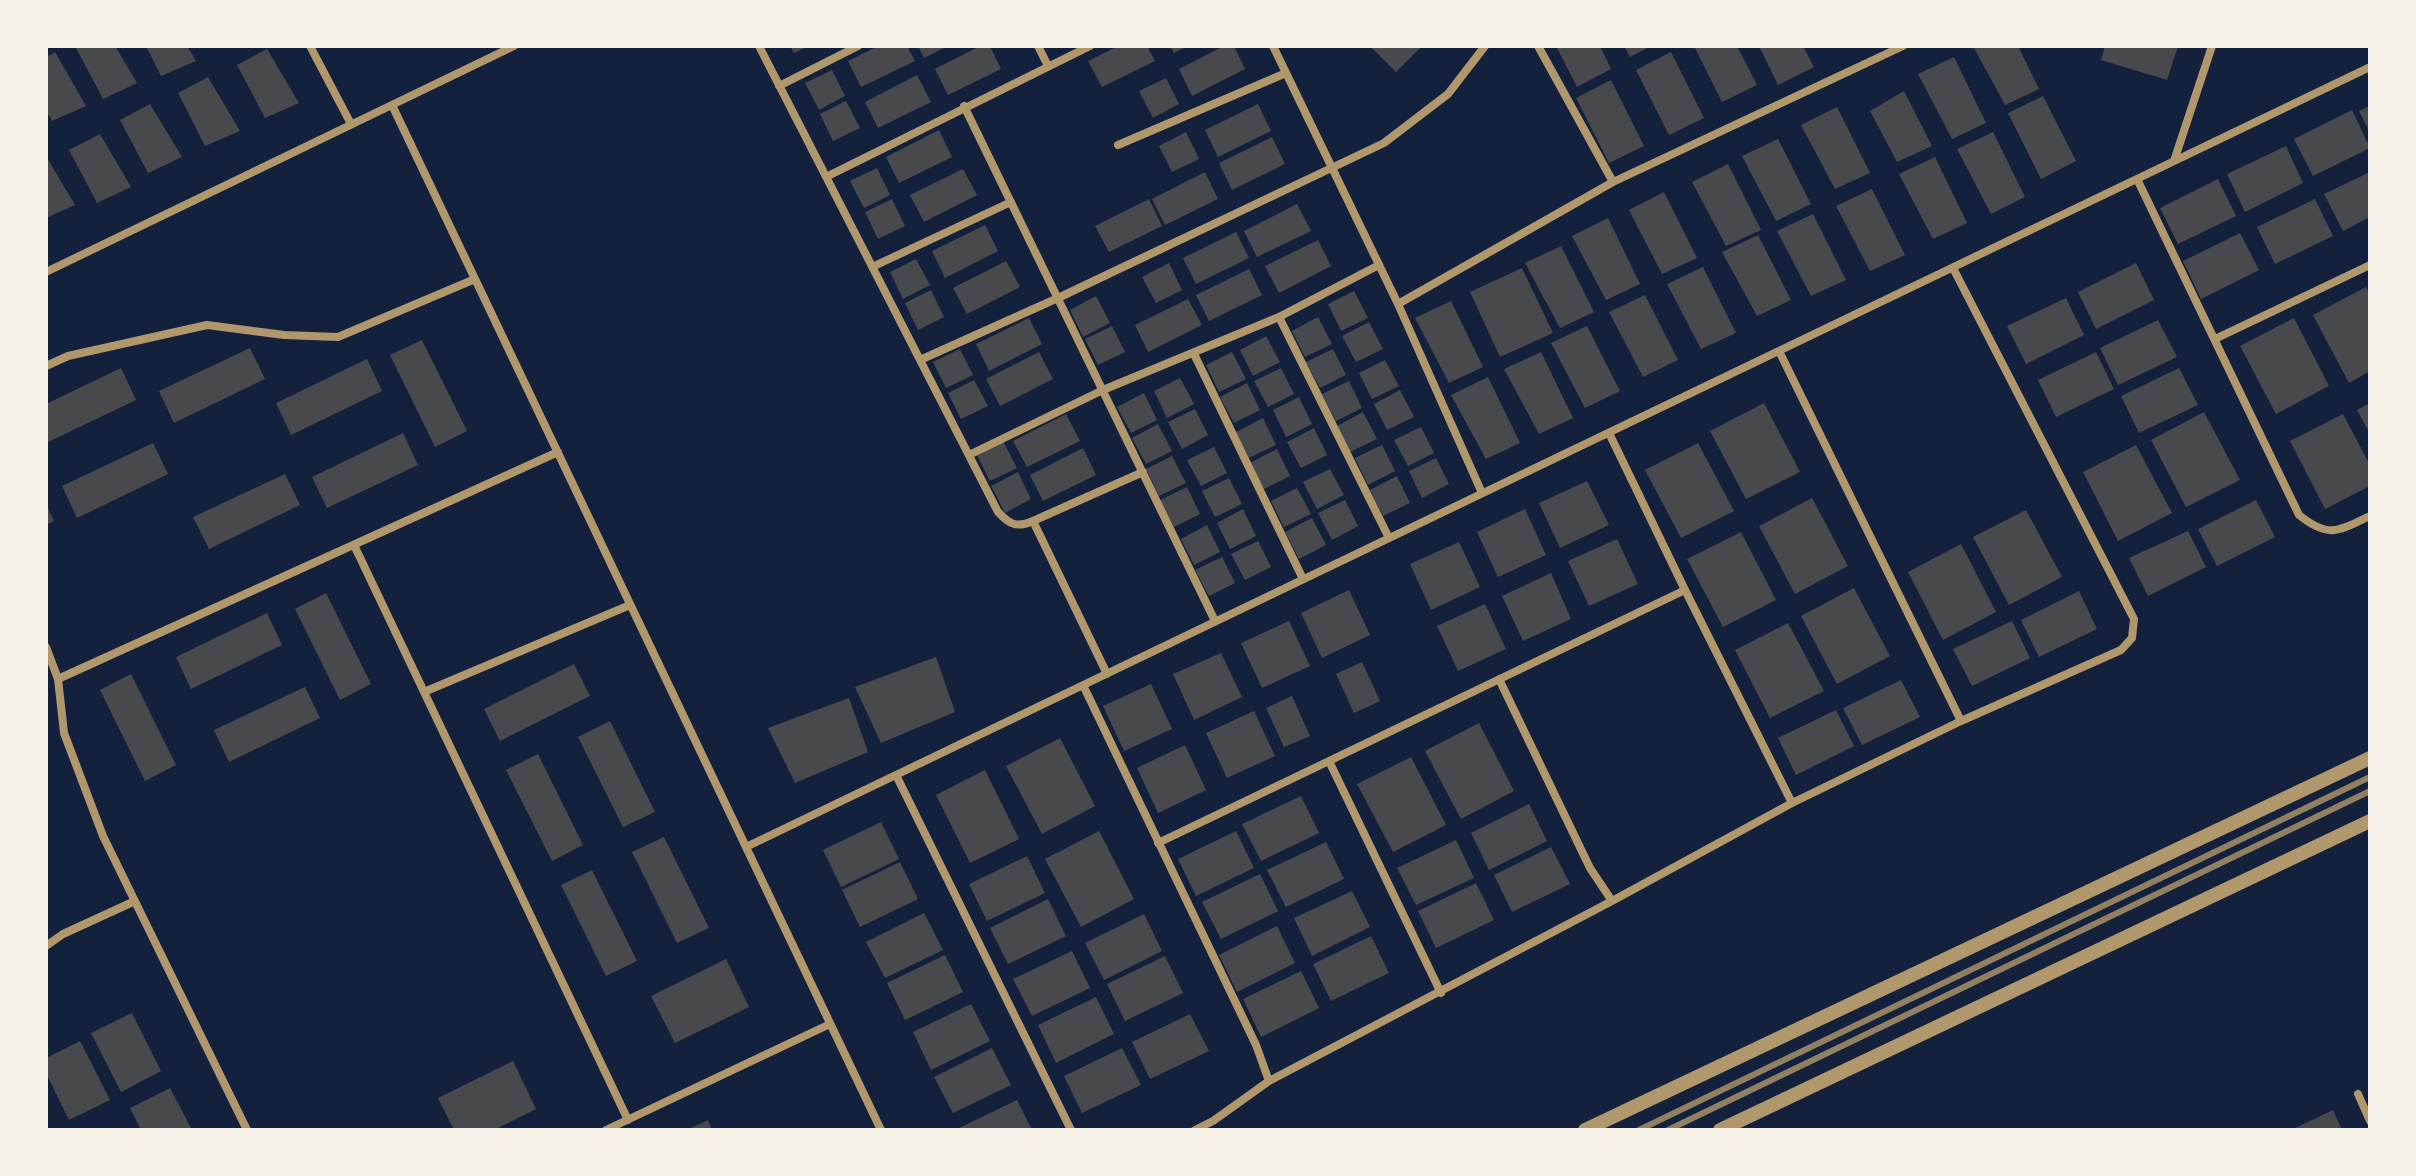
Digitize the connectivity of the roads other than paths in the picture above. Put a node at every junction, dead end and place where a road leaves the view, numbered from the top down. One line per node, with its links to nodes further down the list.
1 (310, 46): 18 (street)
2 (514, 46): 16 (street)
3 (759, 46): 15 (street)
4 (858, 46): 15 (street)
5 (1038, 46): 12 (street)
6 (1090, 46): 12 (street)
7 (1273, 46): 14 (street)
8 (1485, 46): 21 (street)
9 (1538, 46): 24 (street)
10 (1903, 46): 24 (street)
11 (2212, 46): 20 (street)
12 (1048, 66): 17 (street)
13 (2370, 67): 20 (street)
14 (1286, 73): 19 (street); 21 (street)
15 (779, 86): 22 (street)
16 (392, 105): 18 (street); 31 (street)
17 (964, 106): 22 (street); 25 (street)
18 (351, 124): 30 (street)
19 (1118, 145)
20 (2174, 161): 23 (street)
21 (1332, 167): 26 (street); 32 (street)
22 (826, 177): 28 (street)
23 (2137, 179): 29 (street); 35 (street)
24 (1613, 182): 33 (street)
25 (1011, 202): 28 (street); 32 (street)
26 (1379, 265): 33 (street); 34 (street)
27 (2370, 265): 35 (street)
28 (872, 267): 38 (street)
29 (1953, 268): 36 (street); 60 (street)
30 (46, 272)
31 (475, 279): 39 (street); 42 (street)
32 (1058, 298): 38 (street); 40 (street)
33 (1398, 304): 45 (street)
34 (1279, 317): 37 (street); 48 (street)
35 (2215, 339): 46 (street)
36 (1779, 351): 41 (street); 60 (street)
37 (1194, 354): 40 (street); 50 (street)
38 (920, 360): 43 (street)
39 (46, 366)
40 (1103, 390): 43 (street); 44 (street)
41 (1609, 433): 45 (street); 51 (street)
42 (558, 452): 49 (street); 52 (street)
43 (969, 455): 47 (street)
44 (1143, 472): 47 (street); 53 (street)
45 (1482, 493): 48 (street)
46 (2370, 516)
47 (1033, 521): 55 (street)
48 (1389, 538): 50 (street)
49 (354, 545): 56 (street); 59 (street)
50 (1303, 579): 53 (street)
51 (1685, 590): 57 (street); 64 (street)
52 (630, 605): 59 (street); 67 (street)
53 (1215, 621): 55 (street)
54 (46, 647): 56 (street)
55 (1107, 674): 58 (street)
56 (58, 679): 68 (street)
57 (1499, 679): 62 (street); 69 (street)
58 (1083, 685): 63 (street); 66 (street)
59 (424, 692): 75 (street)
60 (1961, 721): 64 (street)
61 (2370, 758): 82 (street)
62 (1329, 761): 66 (street); 71 (street)
63 (896, 775): 67 (street); 80 (street)
64 (1792, 803): 69 (street)
65 (2370, 821): 83 (street)
66 (1158, 843): 73 (street)
67 (746, 847): 72 (street)
68 (135, 901): 70 (street); 77 (street)
69 (1612, 901): 71 (street)
70 (46, 946)
71 (1441, 993): 73 (street)
72 (830, 1024): 75 (street); 79 (street)
73 (1269, 1081): 81 (street)
74 (2358, 1094): 76 (street)
75 (628, 1120): 78 (street)
76 (2370, 1121)
77 (247, 1130)
78 (606, 1130)
79 (881, 1130)
80 (1071, 1130)
81 (1195, 1130)
82 (1585, 1130)
83 (1720, 1130)

